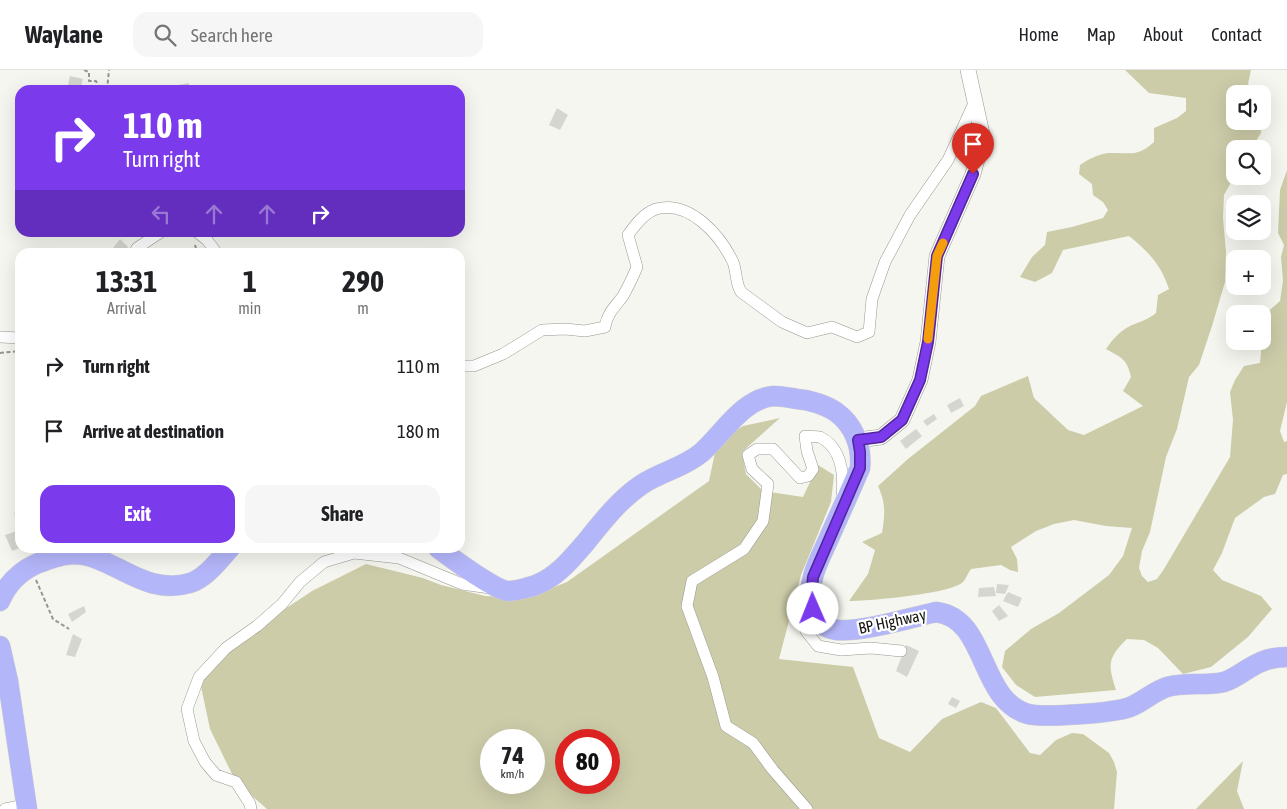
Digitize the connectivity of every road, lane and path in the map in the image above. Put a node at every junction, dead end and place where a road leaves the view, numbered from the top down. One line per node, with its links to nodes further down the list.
1 (84, 70): 4 (path)
2 (109, 70): 5 (path)
3 (968, 70): 6 (street)
4 (98, 85)
5 (108, 85)
6 (975, 100): 15 (street); 16 (street)
7 (154, 237): 9 (street)
8 (203, 237): 10 (street)
9 (137, 248)
10 (213, 248)
11 (0, 337): 12 (street)
12 (15, 338)
13 (15, 352): 14 (path)
14 (0, 353)
15 (465, 366)
16 (858, 440): 17 (highway); 21 (highway)
17 (841, 512): 23 (highway); 31 (street)
18 (225, 553): 20 (highway)
19 (445, 553): 21 (highway)
20 (30, 567): 22 (highway); 24 (path)
21 (508, 591): 30 (street)
22 (0, 601)
23 (816, 617): 26 (street); 27 (highway, BP Highway)
24 (69, 629)
25 (0, 646): 28 (highway)
26 (901, 651)
27 (1287, 657)
28 (26, 807): 29 (street)
29 (5, 809)
30 (251, 809)
31 (807, 809)

